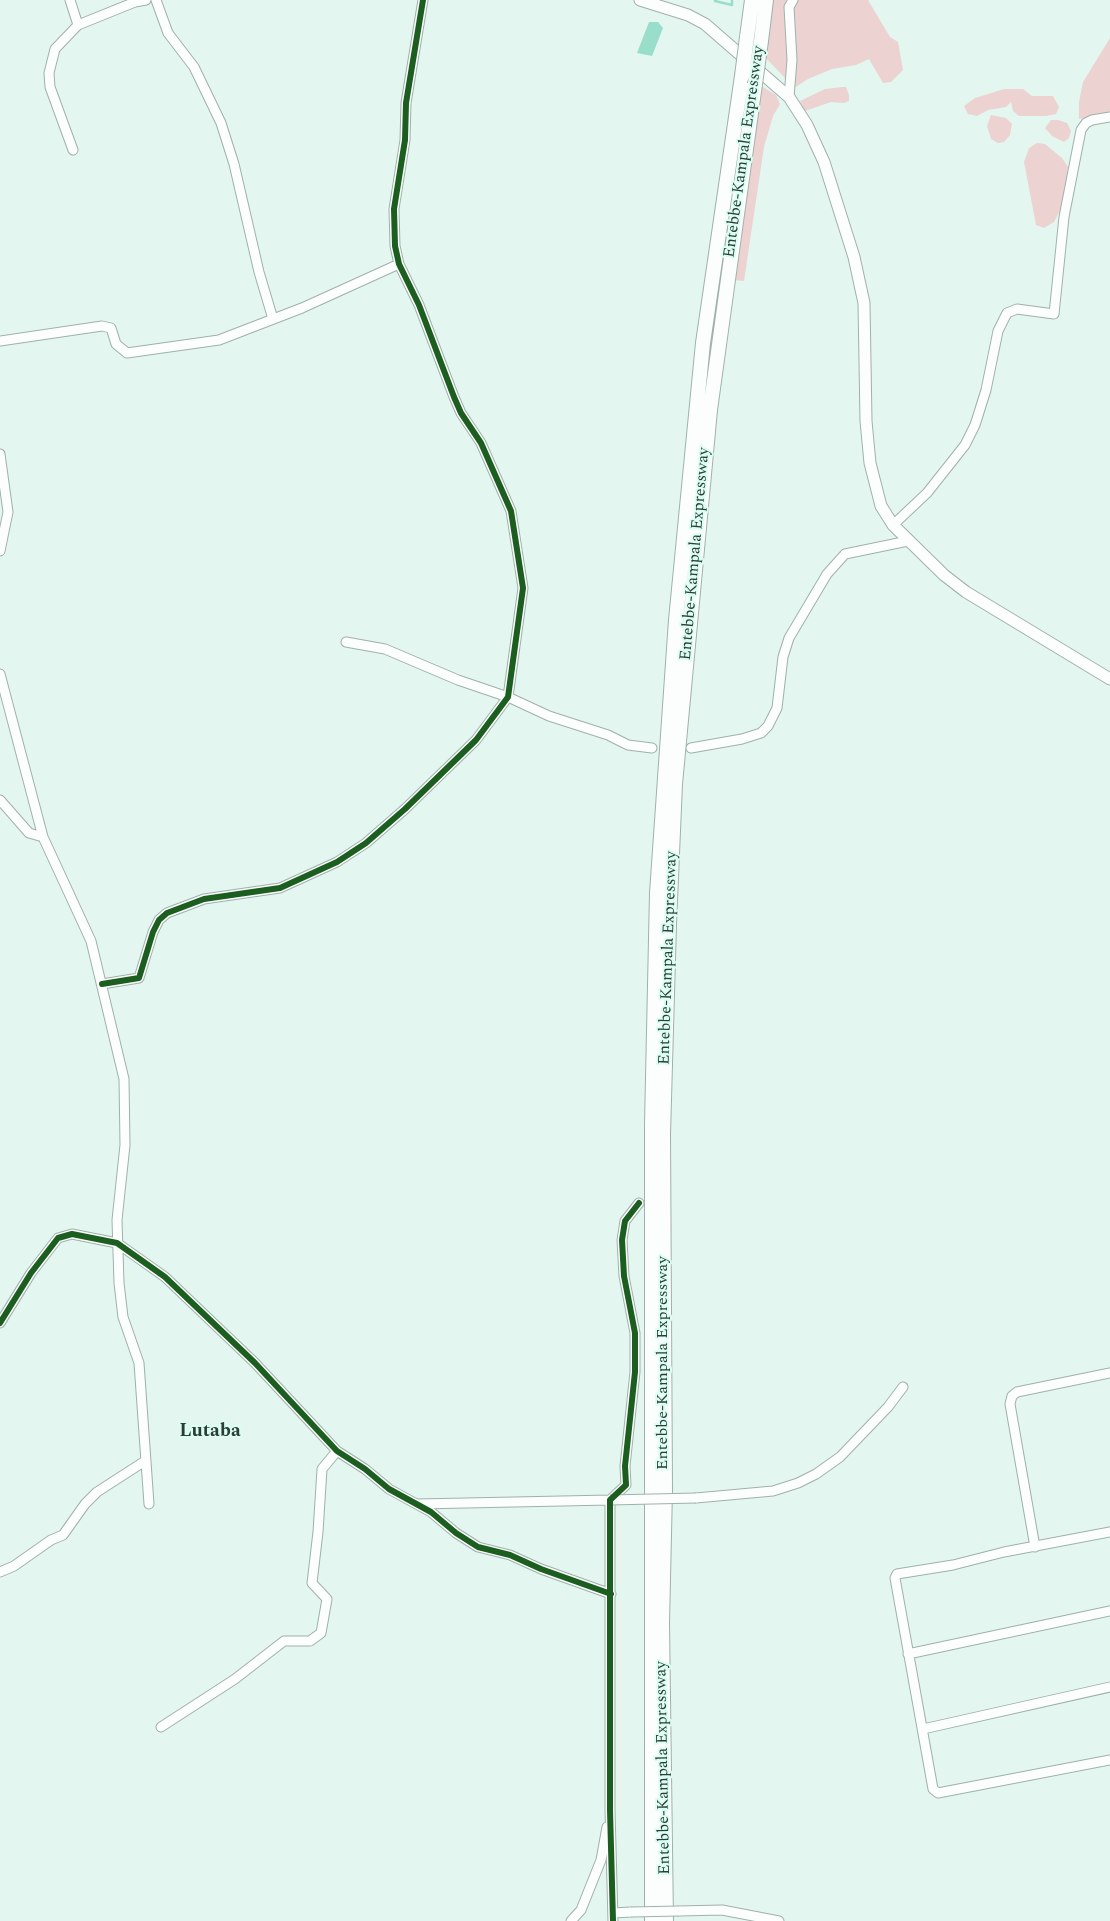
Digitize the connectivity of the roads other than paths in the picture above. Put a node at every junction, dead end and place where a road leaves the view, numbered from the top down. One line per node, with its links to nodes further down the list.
1 (70, 0): 9 (street)
2 (146, 0): 9 (street)
3 (156, 0): 14 (street)
4 (424, 0): 13 (street)
5 (640, 0): 10 (main road)
6 (752, 0): 53 (highway, Entebbe-Kampala Expressway, bridge)
7 (766, 0): 54 (highway, Entebbe-Kampala Expressway, bridge)
8 (793, 0): 10 (street)
9 (78, 25): 12 (street)
10 (789, 98): 17 (main road)
11 (1110, 117): 17 (street)
12 (73, 150)
13 (399, 264): 14 (street); 23 (street)
14 (273, 319): 15 (street)
15 (0, 341)
16 (0, 454): 19 (street)
17 (893, 525): 18 (main road)
18 (908, 541): 22 (main road); 25 (street)
19 (0, 551)
20 (346, 642): 23 (street)
21 (0, 674): 27 (street)
22 (1110, 679)
23 (508, 697): 24 (street); 28 (street)
24 (652, 748)
25 (691, 748)
26 (0, 800): 27 (street)
27 (43, 837): 28 (street)
28 (102, 984): 30 (street)
29 (639, 1203): 36 (street)
30 (117, 1243): 31 (street); 34 (street); 35 (street)
31 (0, 1323)
32 (1110, 1373): 40 (street)
33 (903, 1387): 36 (street, bridge)
34 (337, 1451): 38 (street); 46 (street)
35 (145, 1461): 37 (street); 41 (street)
36 (610, 1500): 38 (street); 42 (street)
37 (149, 1504)
38 (418, 1504): 42 (street)
39 (1110, 1532): 40 (street)
40 (1035, 1547): 44 (street)
41 (0, 1572)
42 (611, 1594): 49 (street)
43 (1110, 1611): 44 (street)
44 (908, 1654): 47 (street)
45 (1110, 1687): 47 (street)
46 (161, 1727)
47 (923, 1729): 48 (street)
48 (1110, 1760)
49 (610, 1810): 50 (street); 52 (street)
50 (613, 1917): 51 (street, bridge)
51 (775, 1920)
52 (571, 1921)
53 (652, 1921)
54 (666, 1921)

